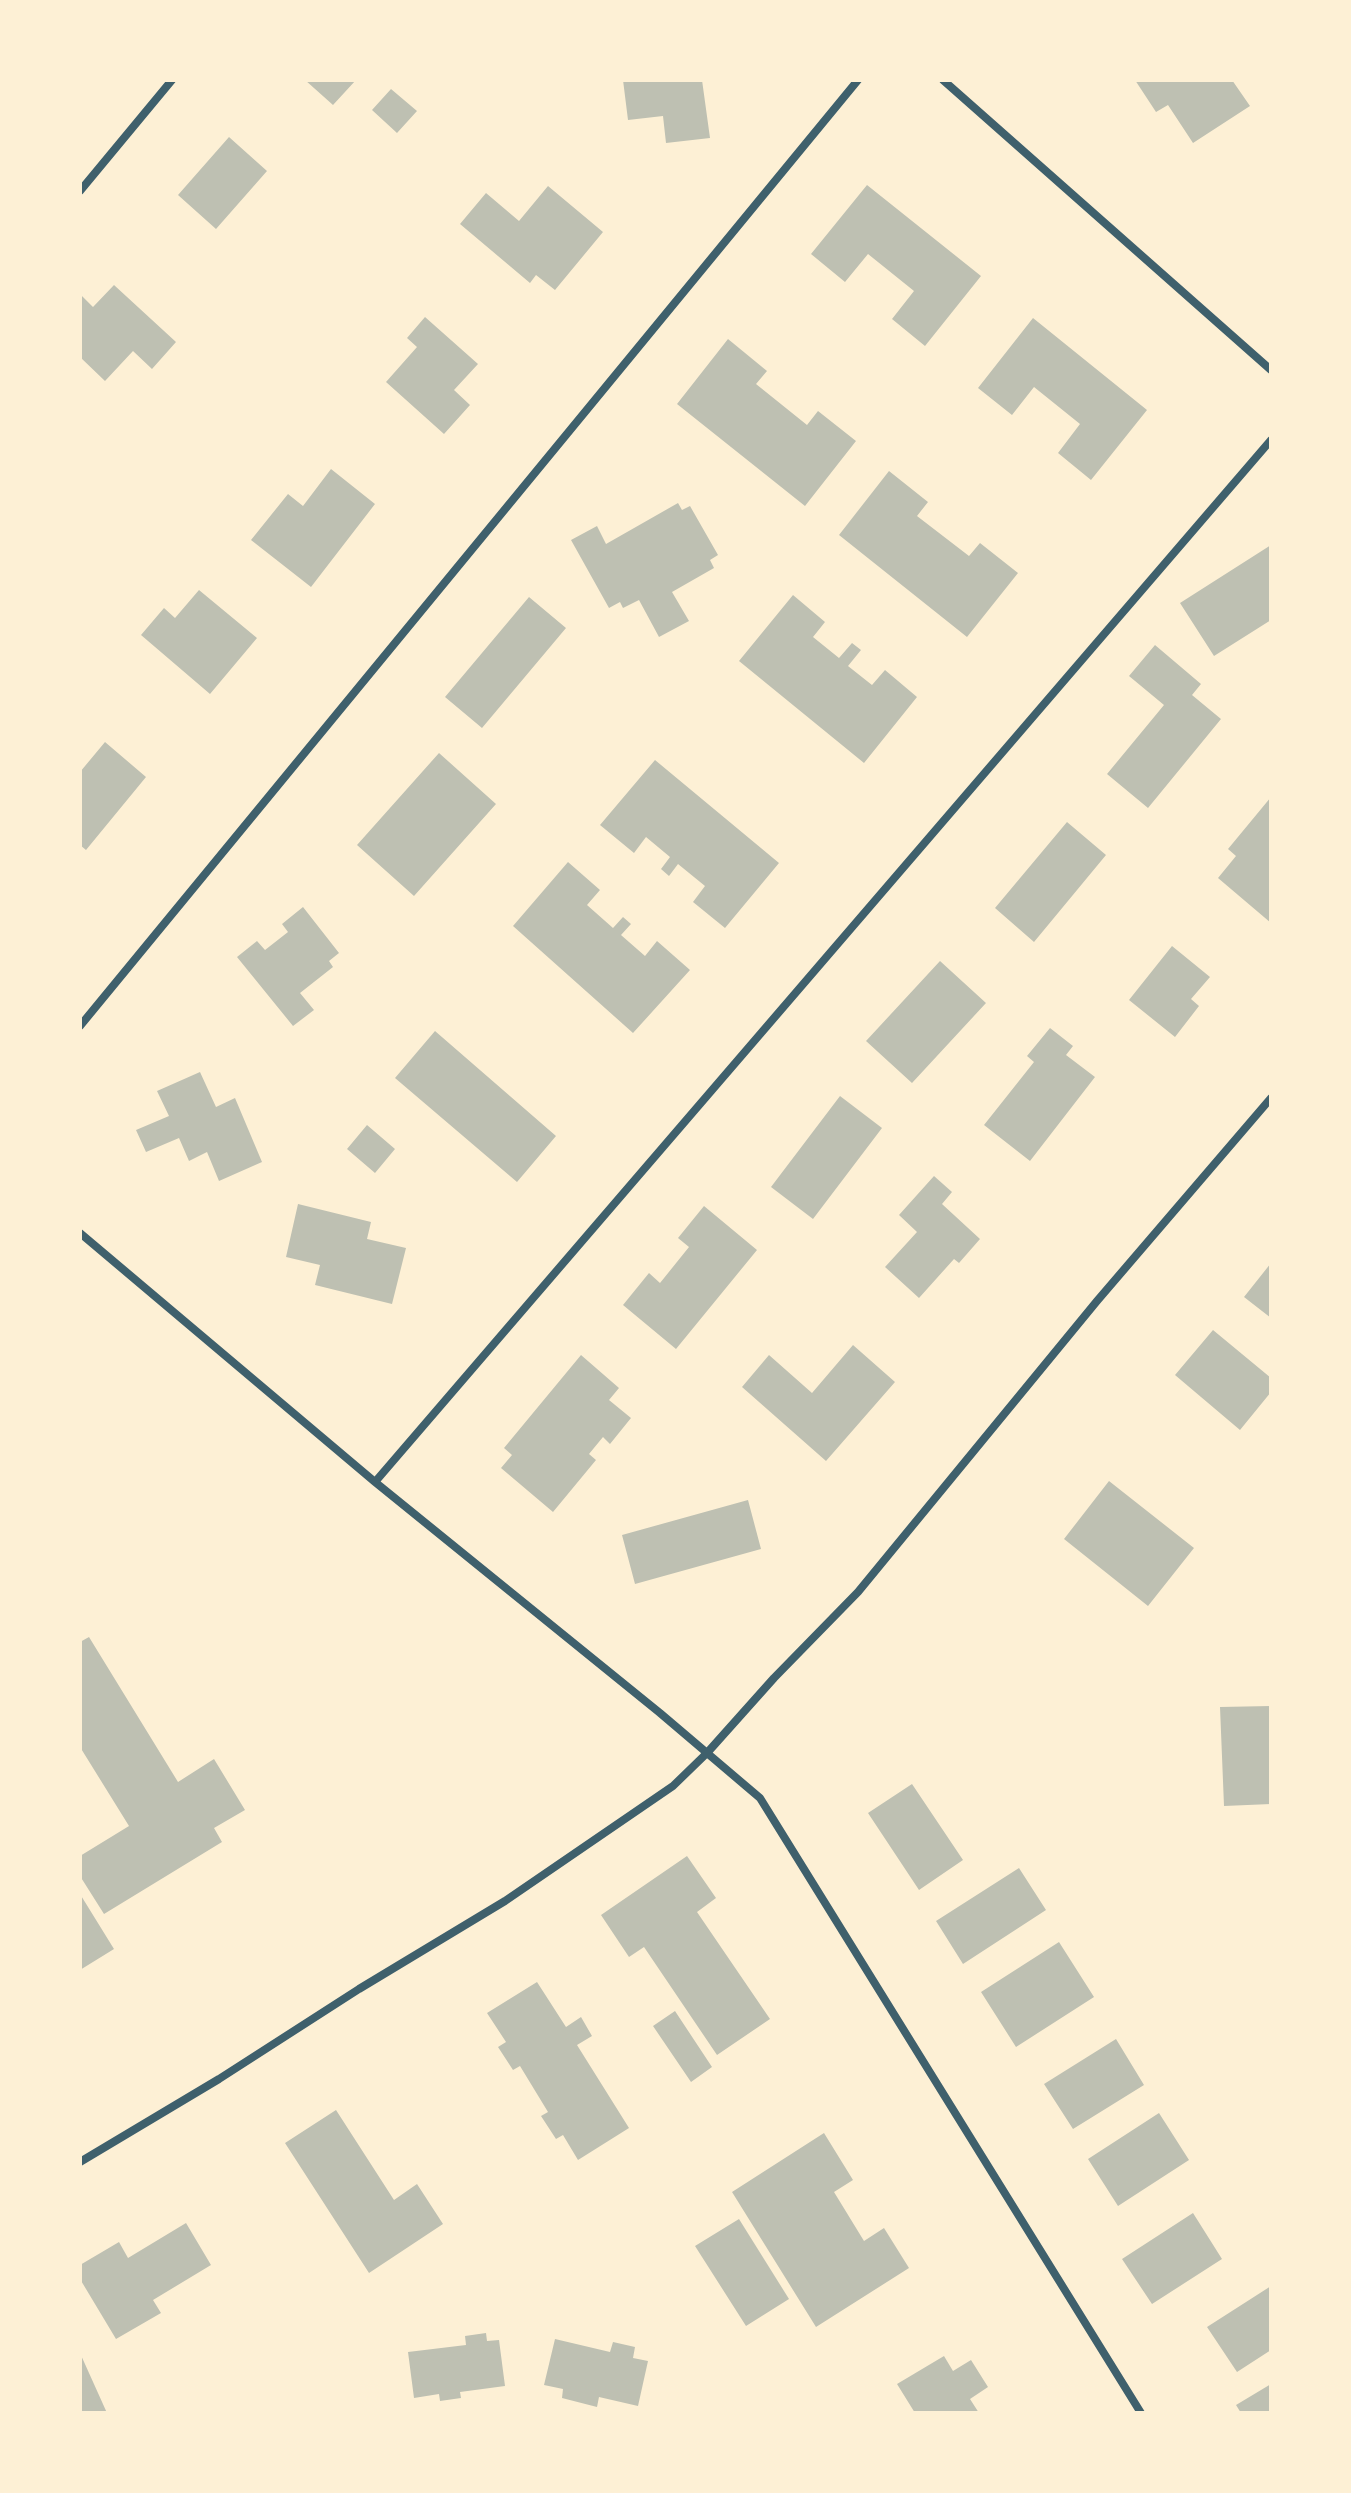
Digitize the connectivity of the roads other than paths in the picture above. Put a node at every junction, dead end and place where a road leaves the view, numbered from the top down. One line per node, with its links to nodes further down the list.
1 (172, 80): 4 (street)
2 (858, 80): 7 (street)
3 (943, 80): 5 (street)
4 (80, 191)
5 (1271, 370)
6 (1271, 440): 10 (street)
7 (80, 1026)
8 (1271, 1098): 11 (street)
9 (80, 1233): 10 (street)
10 (375, 1482): 11 (street)
11 (707, 1753): 12 (street); 13 (street)
12 (80, 2162)
13 (1141, 2413)

